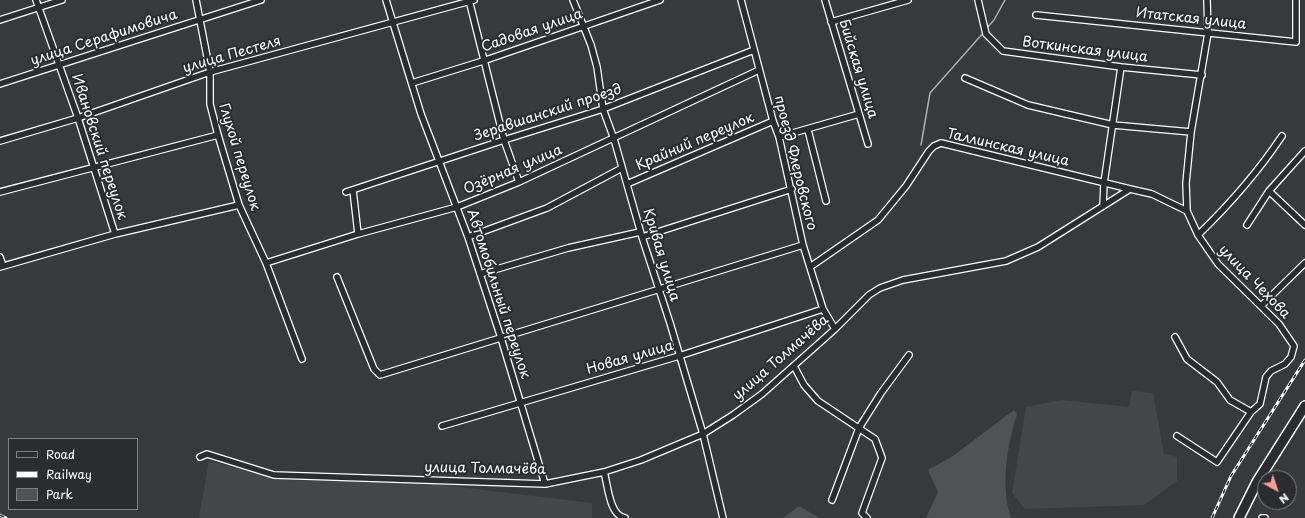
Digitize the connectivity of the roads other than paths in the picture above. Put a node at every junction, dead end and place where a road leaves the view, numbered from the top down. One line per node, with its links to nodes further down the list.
1 (36, 0): 15 (street, Ивановский переулок)
2 (62, 0): 15 (street)
3 (196, 0): 18 (street, Глухой переулок)
4 (261, 0): 18 (street, улица Серафимовича)
5 (386, 0): 19 (street, Автомобильный переулок)
6 (470, 0): 19 (street, улица Пестеля); 24 (street)
7 (574, 0): 21 (street, Кривая улица)
8 (660, 0): 21 (street, Садовая улица)
9 (741, 0): 23 (street, проезд Флеровского)
10 (825, 0): 20 (street, Бийская улица)
11 (908, 0): 20 (street)
12 (978, 0): 26 (street, Воткинская улица)
13 (1207, 0): 22 (street, улица Чехова)
14 (1296, 0): 22 (street, Итатская улица)
15 (39, 8): 17 (street); 25 (street, Ивановский переулок)
16 (1036, 15): 22 (street, Итатская улица)
17 (0, 20)
18 (201, 20): 25 (street, улица Серафимовича); 28 (street, Глухой переулок)
19 (392, 22): 28 (street, улица Пестеля); 31 (street, Автомобильный переулок)
20 (831, 22): 34 (street, Бийская улица)
21 (583, 26): 24 (street, Садовая улица); 33 (street, Кривая улица)
22 (1208, 33): 29 (street, улица Чехова)
23 (754, 50): 27 (street, проезд Флеровского); 33 (street, Зеравшанский проезд)
24 (483, 61): 31 (street, Садовая улица); 44 (street)
25 (59, 65): 32 (street, улица Серафимовича); 35 (street, Ивановский переулок)
26 (1120, 67): 29 (street, Воткинская улица); 37 (street)
27 (759, 70): 36 (street, проезд Флеровского); 43 (street, Озёрная улица)
28 (210, 72): 35 (street, улица Пестеля); 40 (street, Глухой переулок)
29 (1202, 75): 39 (street, улица Чехова)
30 (965, 78): 37 (street)
31 (412, 83): 48 (street, Автомобильный переулок)
32 (0, 84)
33 (604, 109): 43 (street, Кривая улица); 44 (street, Зеравшанский проезд)
34 (859, 114): 38 (street); 46 (street, Бийская улица)
35 (78, 118): 45 (street, улица Пестеля); 49 (street, Ивановский переулок)
36 (773, 121): 42 (street, проезд Флеровского); 53 (street, Крайний переулок)
37 (1113, 125): 39 (street); 52 (street)
38 (808, 130): 42 (street); 60 (street)
39 (1191, 132): 64 (street, улица Чехова)
40 (218, 135): 49 (street); 61 (street, Глухой переулок)
41 (1282, 136): 70 (street)
42 (779, 138): 54 (street, проезд Флеровского)
43 (614, 139): 50 (street, Кривая улица); 51 (street, Озёрная улица)
44 (504, 140): 48 (street, Зеравшанский проезд); 51 (street)
45 (0, 141)
46 (868, 144)
47 (1305, 151): 57 (street)
48 (440, 162): 56 (street, Зеравшанский проезд); 63 (street, Автомобильный переулок)
49 (94, 168): 58 (street); 67 (street, Ивановский переулок)
50 (622, 168): 53 (street, Кривая улица); 71 (street, Крайний переулок)
51 (519, 182): 63 (street, Озёрная улица)
52 (1104, 183): 55 (street, Таллинская улица); 62 (street); 77 (street, Таллинская улица)
53 (627, 184): 69 (street, Кривая улица)
54 (792, 189): 69 (street); 72 (street, проезд Флеровского)
55 (1130, 189): 62 (street, улица Толмачёва); 64 (street)
56 (353, 190): 59 (street, Зеравшанский проезд); 68 (street)
57 (1269, 191): 65 (street); 66 (street)
58 (0, 192)
59 (346, 192)
60 (826, 201)
61 (239, 205): 67 (street); 74 (street, Глухой переулок)
62 (1103, 206): 83 (street, улица Толмачёва)
63 (457, 207): 68 (street, Озёрная улица); 71 (street, Автомобильный переулок)
64 (1187, 211): 70 (street, улица Чехова)
65 (1247, 225)
66 (1305, 225)
67 (115, 234): 76 (street)
68 (358, 234): 74 (street, Озёрная улица)
69 (641, 235): 78 (street); 80 (street, Кривая улица)
70 (1198, 235): 81 (street, улица Чехова)
71 (468, 236): 78 (street, Автомобильный переулок)
72 (803, 245): 77 (street, проезд Флеровского); 80 (street)
73 (0, 257): 76 (street)
74 (266, 263): 88 (street, Глухой переулок)
75 (1305, 263): 81 (street)
76 (1, 267)
77 (810, 267): 82 (street, проезд Флеровского)
78 (480, 274): 85 (street, Автомобильный переулок)
79 (337, 277): 85 (street)
80 (658, 290): 85 (street); 87 (street, Кривая улица)
81 (1261, 306): 92 (street, улица Чехова)
82 (823, 309): 83 (street, проезд Флеровского); 87 (street, Новая улица)
83 (835, 329): 89 (street, улица Толмачёва)
84 (1175, 337): 92 (street)
85 (501, 338): 90 (street, Автомобильный переулок)
86 (909, 355): 94 (street)
87 (679, 356): 90 (street, Новая улица); 95 (street, Кривая улица)
88 (302, 360)
89 (794, 366): 94 (street); 95 (street, улица Толмачёва)
90 (520, 403): 93 (street, Новая улица); 99 (street, Автомобильный переулок)
91 (1305, 406): 104 (main road)
92 (1251, 412): 96 (street, улица Чехова)
93 (442, 426)
94 (859, 428): 100 (street); 103 (street)
95 (703, 434): 98 (street, улица Толмачёва); 102 (street, Кривая улица)
96 (1177, 436)
97 (200, 457): 99 (street, улица Толмачёва)
98 (604, 472): 99 (street, улица Толмачёва); 101 (street)
99 (545, 484)
100 (832, 500)
101 (626, 518)
102 (722, 518)
103 (868, 518)
104 (1239, 518)

